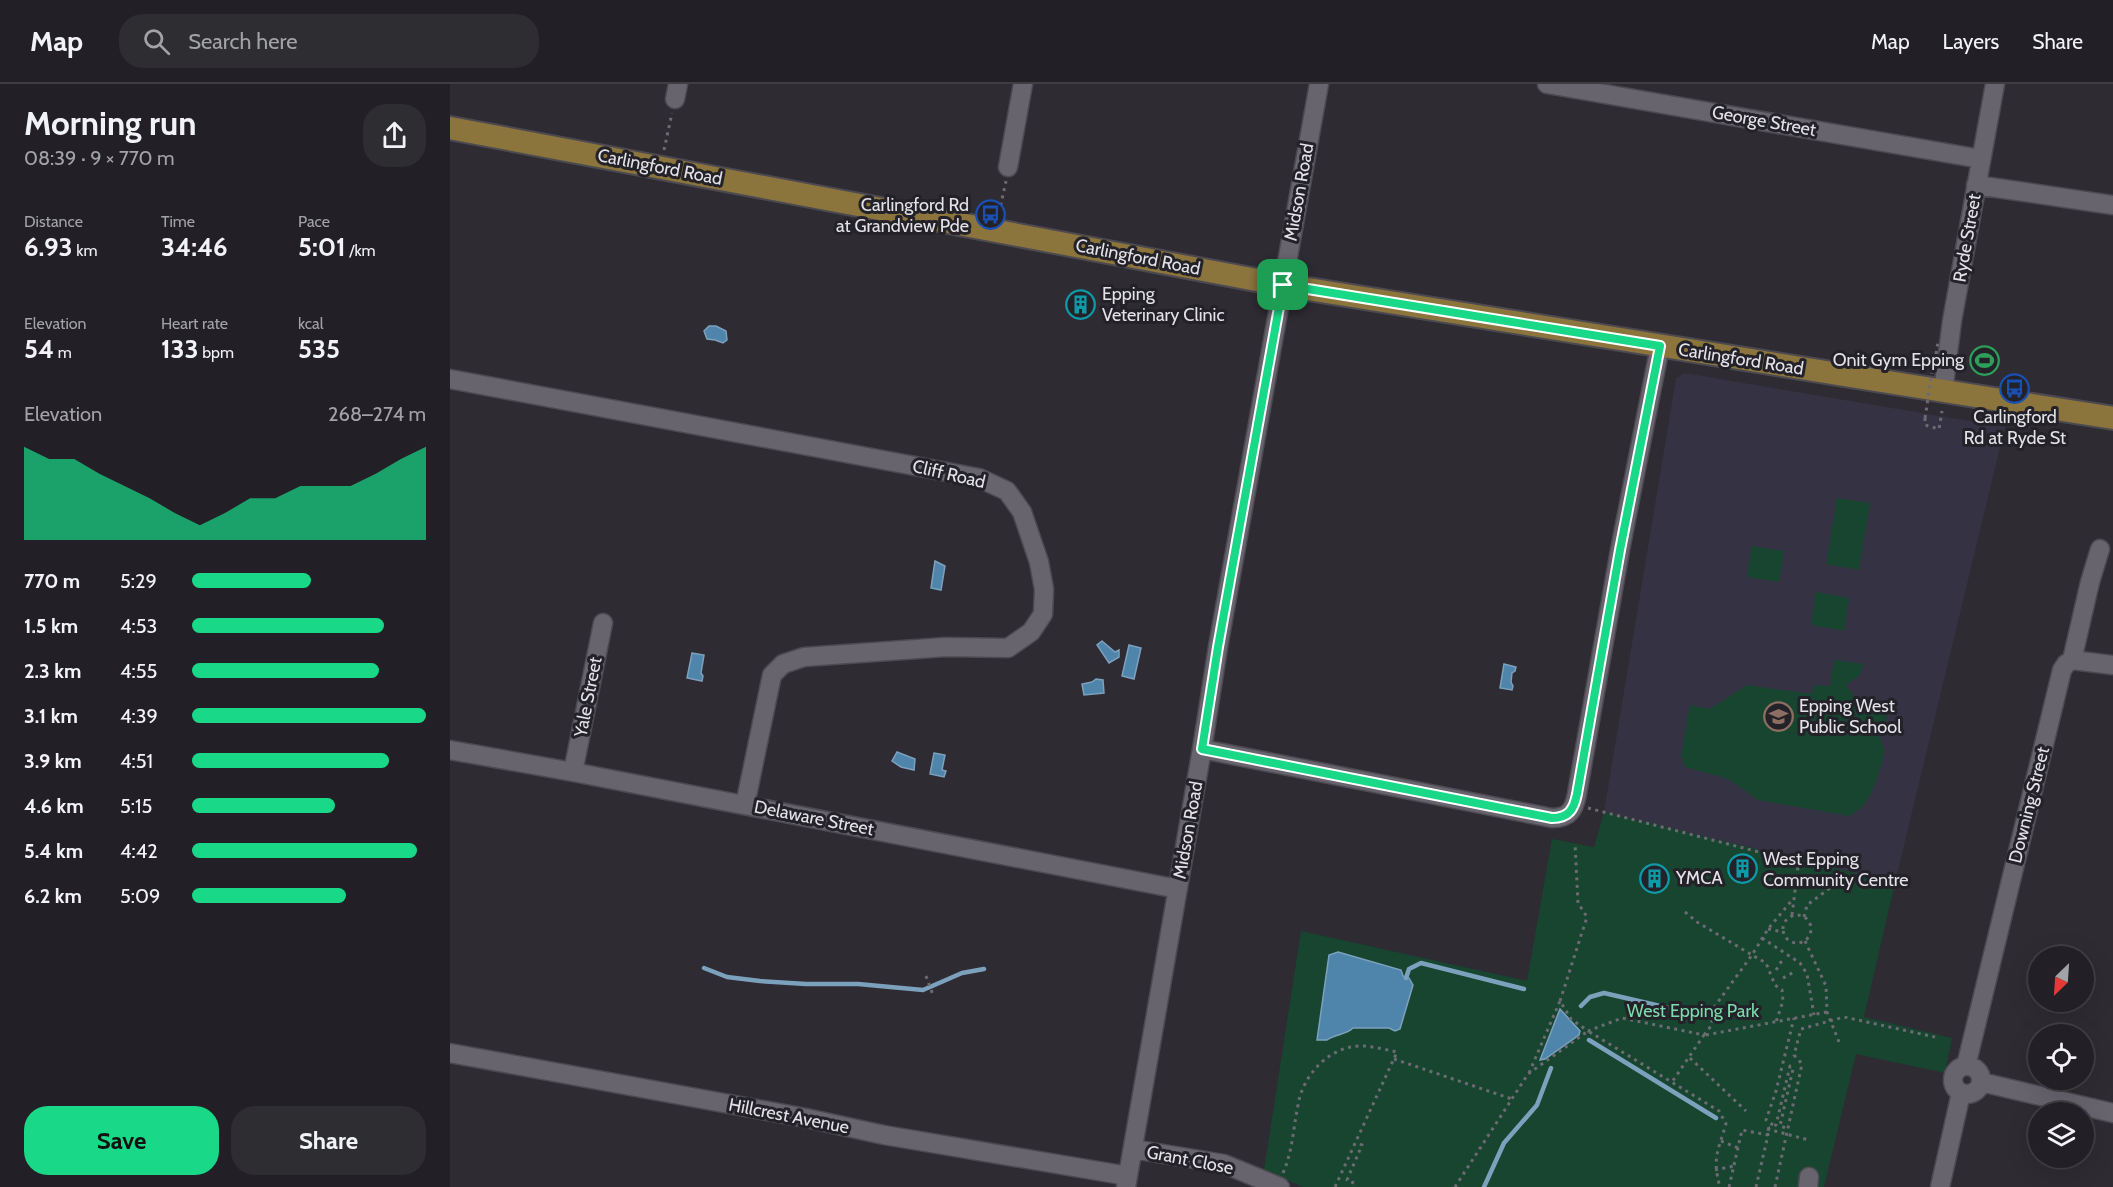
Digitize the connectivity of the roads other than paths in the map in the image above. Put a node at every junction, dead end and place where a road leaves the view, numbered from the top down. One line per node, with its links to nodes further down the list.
1 (1023, 84): 7 (street)
2 (1319, 84): 10 (street, Midson Road)
3 (1547, 84): 6 (street, George Street)
4 (1995, 84): 6 (street, Ryde Street)
5 (450, 128): 10 (main road, Carlingford Road)
6 (1981, 159): 8 (street, Ryde Street)
7 (1008, 168)
8 (1976, 185): 9 (street); 13 (street, Ryde Street)
9 (2113, 205)
10 (1283, 285): 11 (main road, Carlingford Road); 19 (street, Midson Road)
11 (1660, 346): 13 (main road, Carlingford Road); 19 (street)
12 (450, 379): 22 (street, Cliff Road)
13 (1942, 401): 14 (main road, Carlingford Road)
14 (2113, 418)
15 (2100, 549): 17 (street, Downing Street)
16 (603, 623): 21 (street, Yale Street)
17 (2072, 660): 18 (street); 25 (street, Downing Street)
18 (2113, 665)
19 (1202, 749): 23 (street, Midson Road)
20 (450, 750): 21 (street, Delaware Street)
21 (573, 772): 22 (street, Delaware Street)
22 (745, 805): 23 (street, Delaware Street)
23 (1178, 889): 29 (street, Midson Road)
24 (450, 1053): 31 (street, Hillcrest Avenue)
25 (1966, 1066): 26 (street); 27 (street)
26 (1981, 1082): 27 (street); 28 (street)
27 (1961, 1093): 32 (street)
28 (2113, 1113)
29 (1133, 1149): 30 (street, Grant Close); 31 (street, Midson Road)
30 (1282, 1179)
31 (1127, 1182)
32 (1940, 1187)

